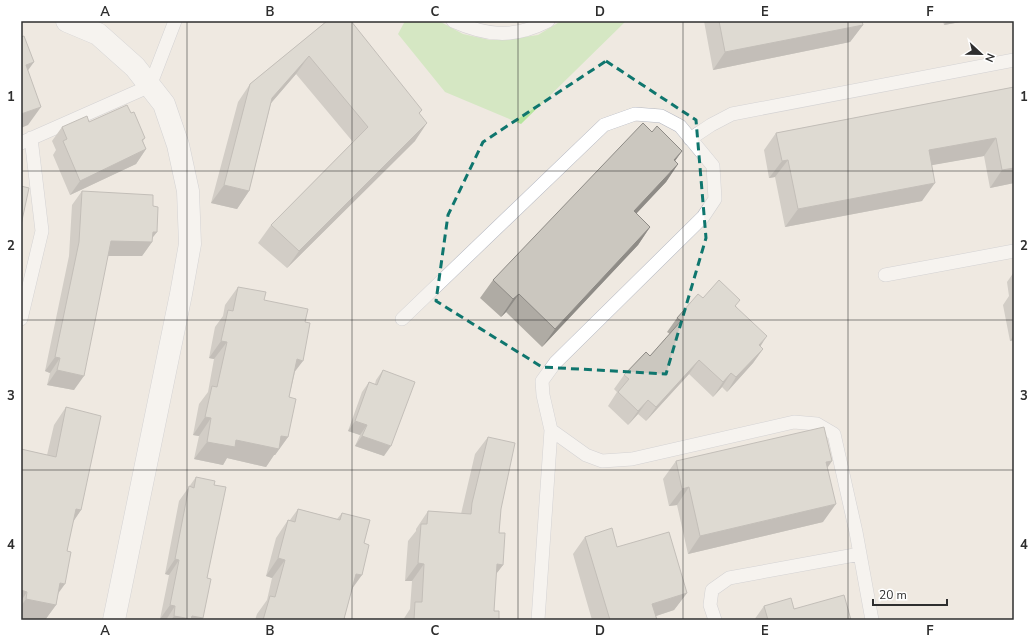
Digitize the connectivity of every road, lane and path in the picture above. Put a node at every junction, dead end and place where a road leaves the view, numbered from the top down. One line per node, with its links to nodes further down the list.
1 (67, 21): 6 (street)
2 (174, 21): 6 (lane)
3 (452, 21): 4 (lane)
4 (548, 21)
5 (1014, 60): 7 (lane)
6 (150, 86): 8 (lane); 15 (street)
7 (690, 139): 12 (lane); 13 (lane)
8 (26, 140): 11 (lane)
9 (1014, 251): 10 (lane)
10 (885, 275)
11 (21, 319)
12 (402, 319)
13 (551, 430): 14 (lane); 16 (lane)
14 (860, 554): 17 (lane); 18 (lane)
15 (114, 620)
16 (538, 620)
17 (715, 620)
18 (872, 620)

